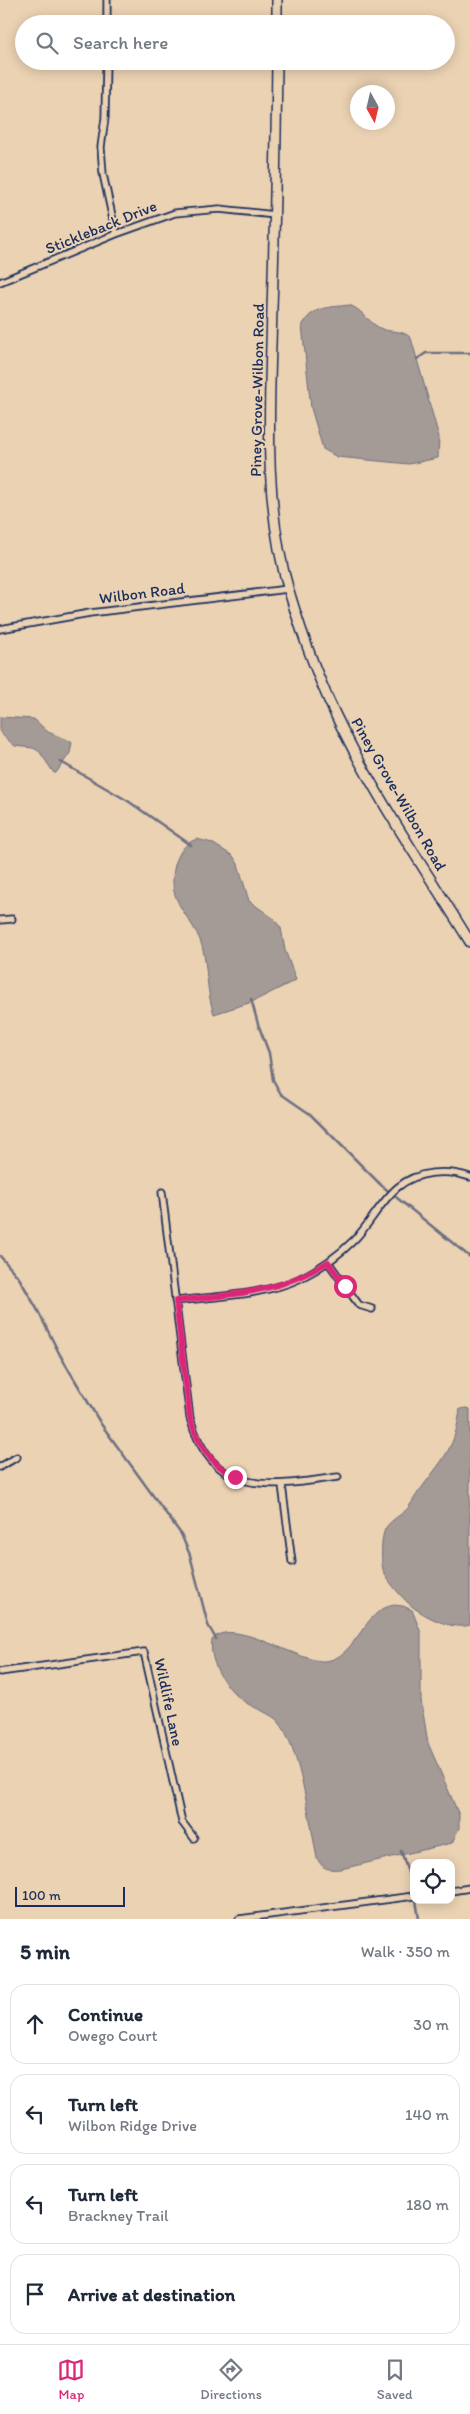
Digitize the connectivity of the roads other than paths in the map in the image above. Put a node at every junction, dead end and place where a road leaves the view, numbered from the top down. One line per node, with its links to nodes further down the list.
1 (107, 0): 3 (street)
2 (277, 0): 4 (street)
3 (107, 15)
4 (277, 15)
5 (106, 70): 8 (street)
6 (277, 70): 7 (street, Piney Grove-Wilbon Road)
7 (275, 215): 8 (street, Stickleback Drive); 10 (street, Piney Grove-Wilbon Road)
8 (116, 234): 9 (street, Stickleback Drive)
9 (0, 282)
10 (288, 590): 11 (street, Wilbon Road); 14 (street, Piney Grove-Wilbon Road)
11 (0, 629)
12 (12, 919): 13 (street)
13 (0, 920)
14 (470, 942)
15 (470, 1178): 17 (street)
16 (162, 1192): 18 (street)
17 (328, 1262): 18 (street); 19 (street)
18 (176, 1301): 23 (street)
19 (372, 1309)
20 (17, 1457): 21 (street)
21 (0, 1467)
22 (338, 1477): 23 (street)
23 (282, 1485): 24 (street)
24 (292, 1562)
25 (0, 1672): 26 (street, Wildlife Lane)
26 (194, 1838)
27 (470, 1888): 28 (street)
28 (455, 1890)
29 (410, 1897): 30 (street)
30 (281, 1916): 31 (street)
31 (239, 1919)

